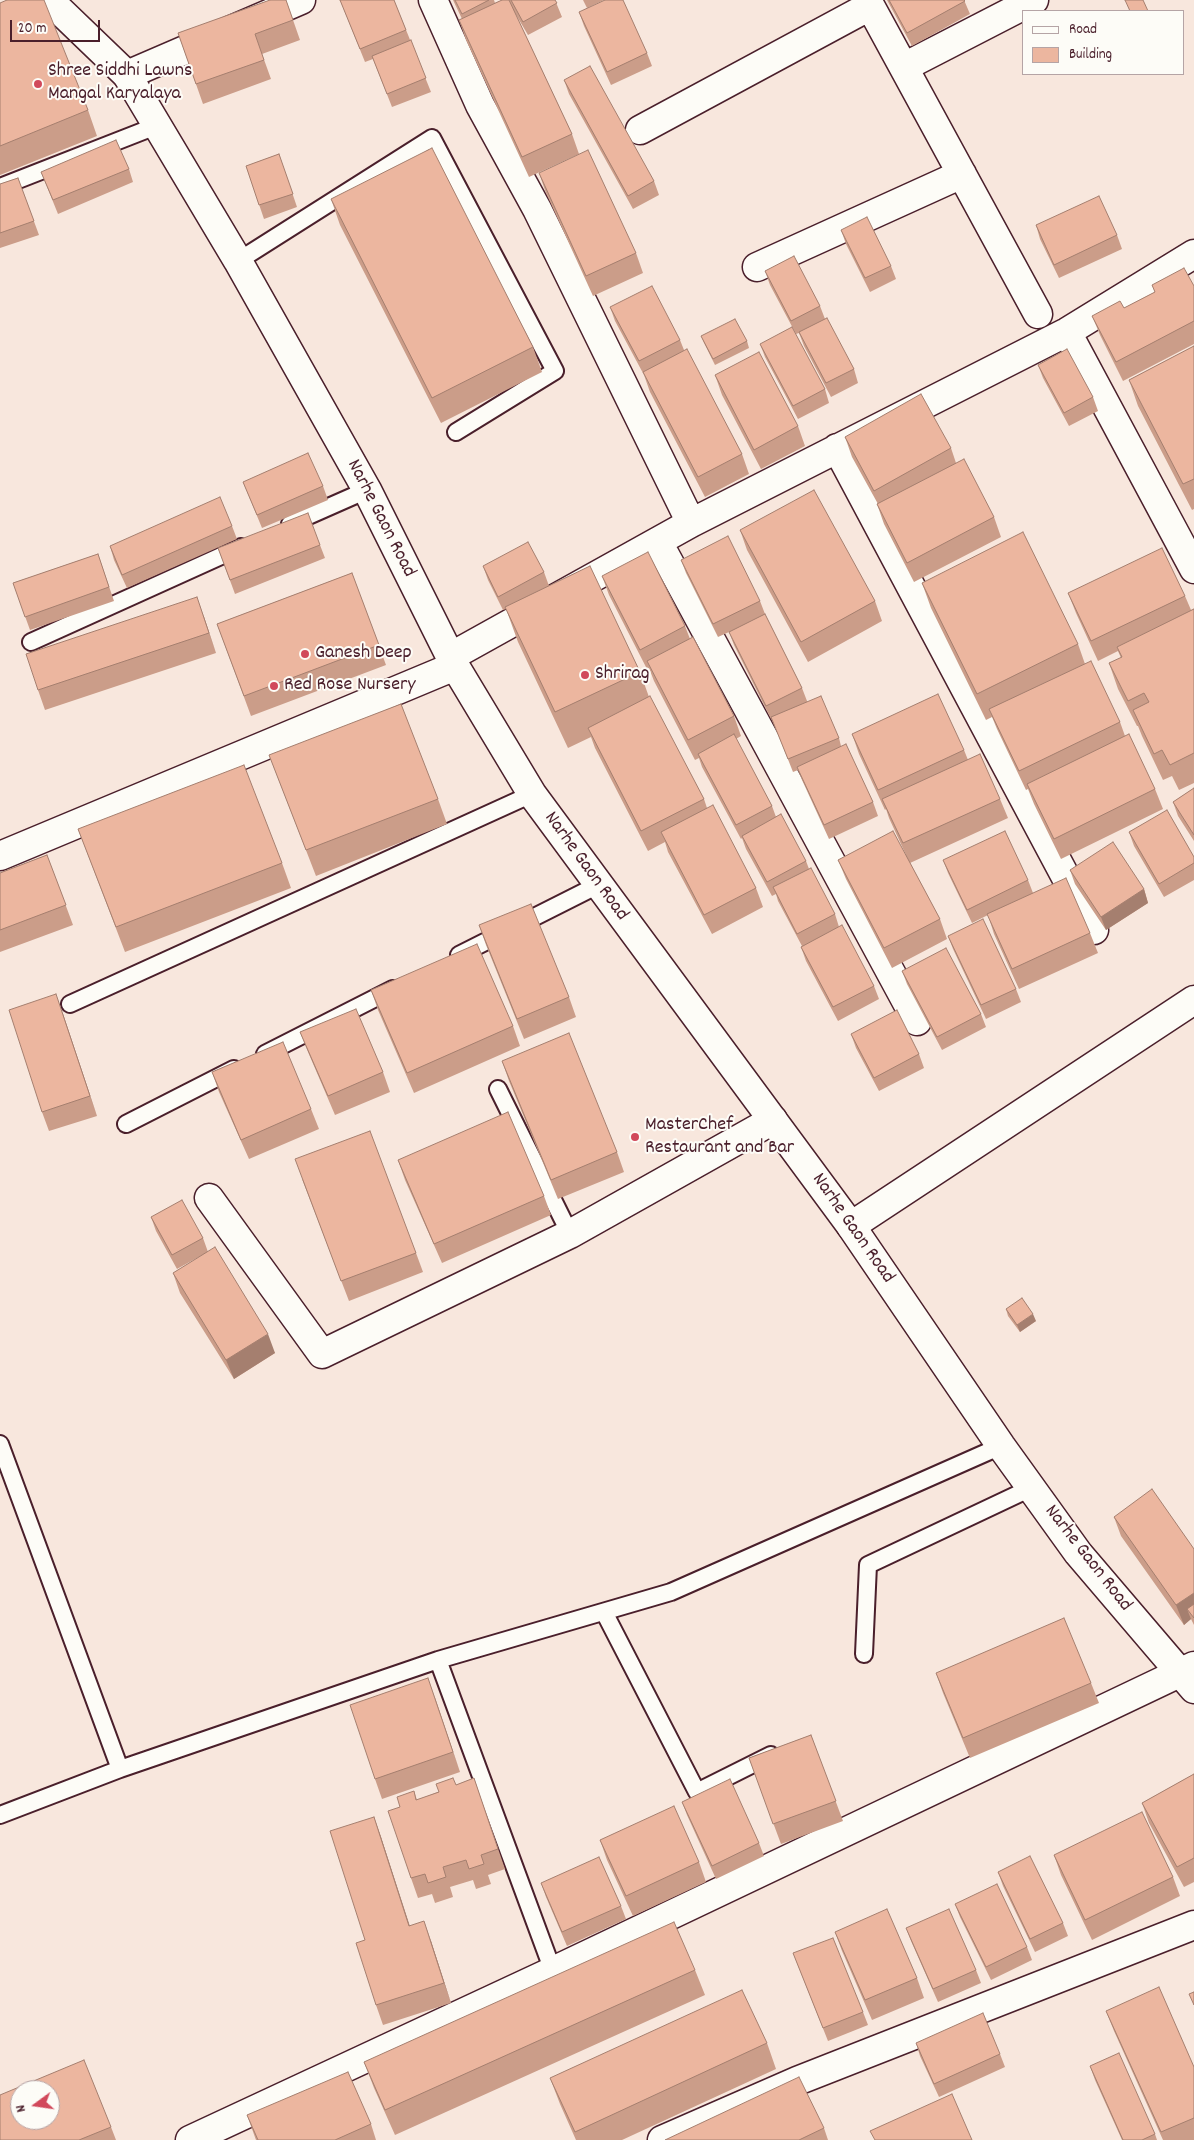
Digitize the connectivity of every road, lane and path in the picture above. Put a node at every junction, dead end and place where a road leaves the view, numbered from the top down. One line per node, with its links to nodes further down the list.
1 (49, 0): 7 (street, Narhe Gaon Road)
2 (300, 0): 7 (street)
3 (432, 0): 20 (street)
4 (1034, 0): 6 (street)
5 (868, 3): 6 (street); 9 (street)
6 (904, 67): 10 (street)
7 (127, 75): 8 (street, Narhe Gaon Road)
8 (156, 126): 11 (lane); 13 (street, Narhe Gaon Road)
9 (640, 130)
10 (962, 174): 14 (street); 15 (street)
11 (0, 187)
12 (1194, 254): 16 (street)
13 (238, 261): 17 (lane); 19 (street, Narhe Gaon Road)
14 (757, 267)
15 (1038, 314)
16 (1067, 332): 18 (street); 24 (street)
17 (456, 432)
18 (837, 448): 20 (street); 30 (street)
19 (367, 490): 21 (lane); 26 (street, Narhe Gaon Road)
20 (691, 523): 23 (street)
21 (276, 531)
22 (258, 539): 25 (lane)
23 (658, 542): 26 (street); 35 (street)
24 (1194, 569)
25 (31, 642)
26 (453, 661): 27 (street, Narhe Gaon Road); 28 (street)
27 (532, 794): 29 (street, Narhe Gaon Road); 34 (lane)
28 (0, 856)
29 (598, 885): 31 (lane); 37 (street, Narhe Gaon Road)
30 (1094, 930)
31 (446, 962)
32 (411, 980): 38 (lane)
33 (1194, 1000): 40 (street)
34 (70, 1004)
35 (917, 1021)
36 (498, 1089): 41 (lane)
37 (773, 1120): 40 (street, Narhe Gaon Road); 41 (street)
38 (126, 1124)
39 (209, 1198): 41 (street)
40 (851, 1226): 43 (street, Narhe Gaon Road)
41 (570, 1234)
42 (0, 1444): 50 (lane)
43 (1001, 1446): 44 (street, Narhe Gaon Road); 45 (lane)
44 (1031, 1488): 46 (lane); 48 (street, Narhe Gaon Road)
45 (604, 1612): 47 (lane); 49 (lane)
46 (864, 1654)
47 (438, 1660): 50 (lane); 53 (lane)
48 (1189, 1676): 53 (street)
49 (771, 1755)
50 (120, 1769): 51 (lane)
51 (0, 1816)
52 (1194, 1925): 55 (street)
53 (553, 1971): 54 (street)
54 (190, 2140)
55 (662, 2140)

